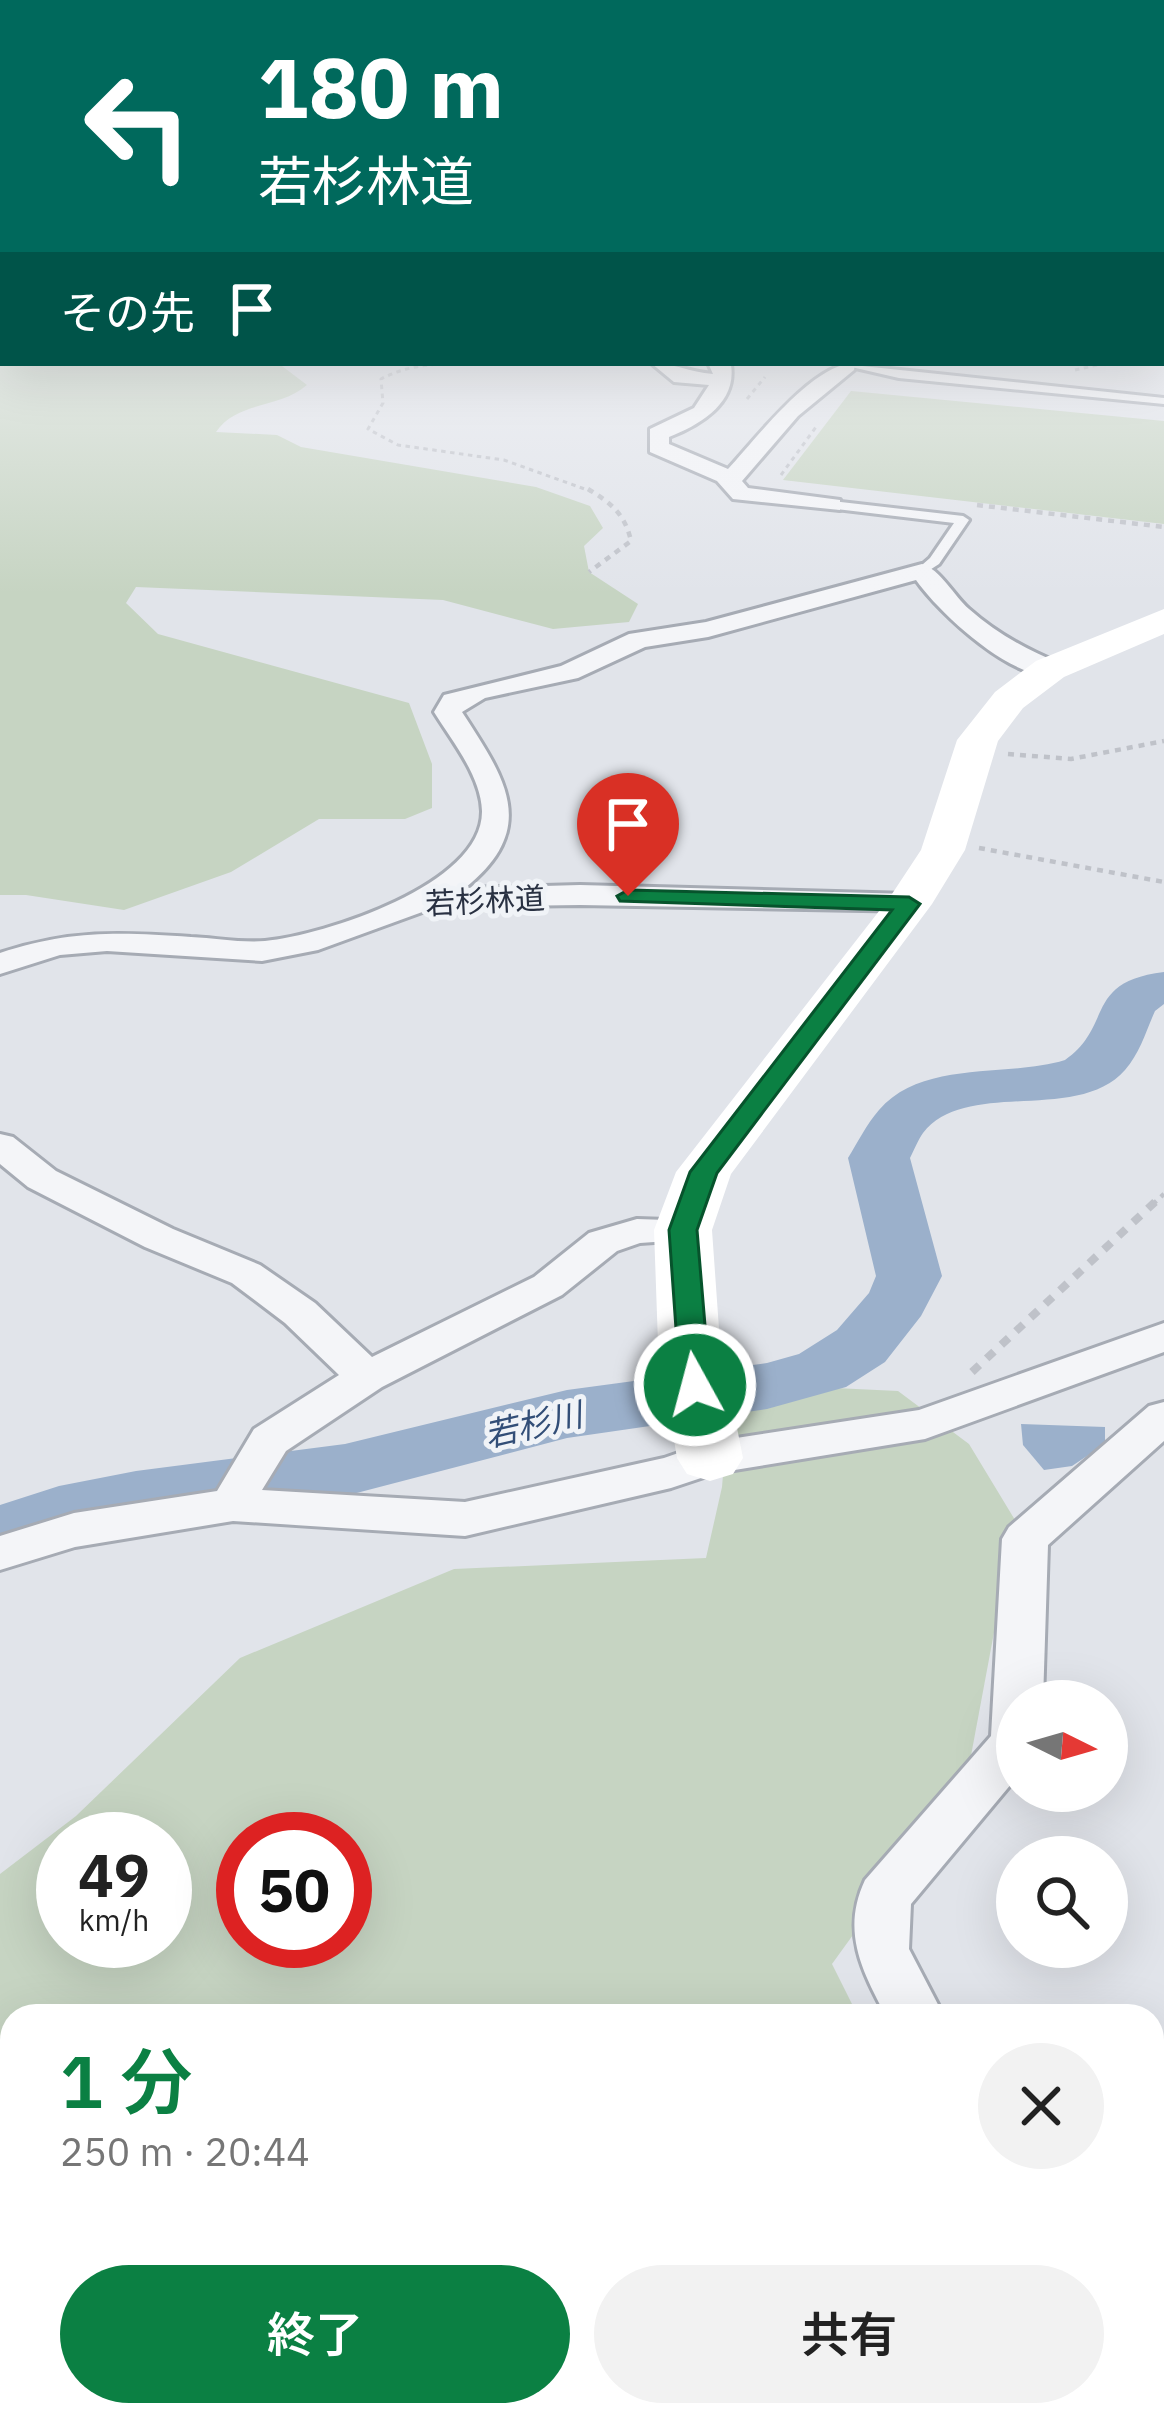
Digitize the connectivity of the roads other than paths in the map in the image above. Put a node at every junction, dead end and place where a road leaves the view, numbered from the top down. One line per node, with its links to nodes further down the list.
1 (668, 368): 4 (street)
2 (838, 368): 6 (street)
3 (879, 368): 5 (lane)
4 (719, 372): 6 (street)
5 (1164, 401)
6 (729, 482): 7 (street)
7 (832, 505): 8 (lane)
8 (922, 572): 10 (street); 11 (street)
9 (1164, 620): 10 (main road)
10 (1050, 669): 12 (main road)
11 (432, 898): 12 (street, 若杉林道); 13 (street, 若杉林道)
12 (909, 904): 15 (main road)
13 (0, 964)
14 (0, 1145): 17 (street)
15 (683, 1230): 17 (street); 19 (main road)
16 (1164, 1337): 19 (street)
17 (368, 1377): 20 (street)
18 (1164, 1417): 22 (street)
19 (706, 1442): 20 (street)
20 (241, 1489): 21 (street)
21 (0, 1553)
22 (1019, 1680)
23 (996, 1765): 24 (street)
24 (909, 2004)

